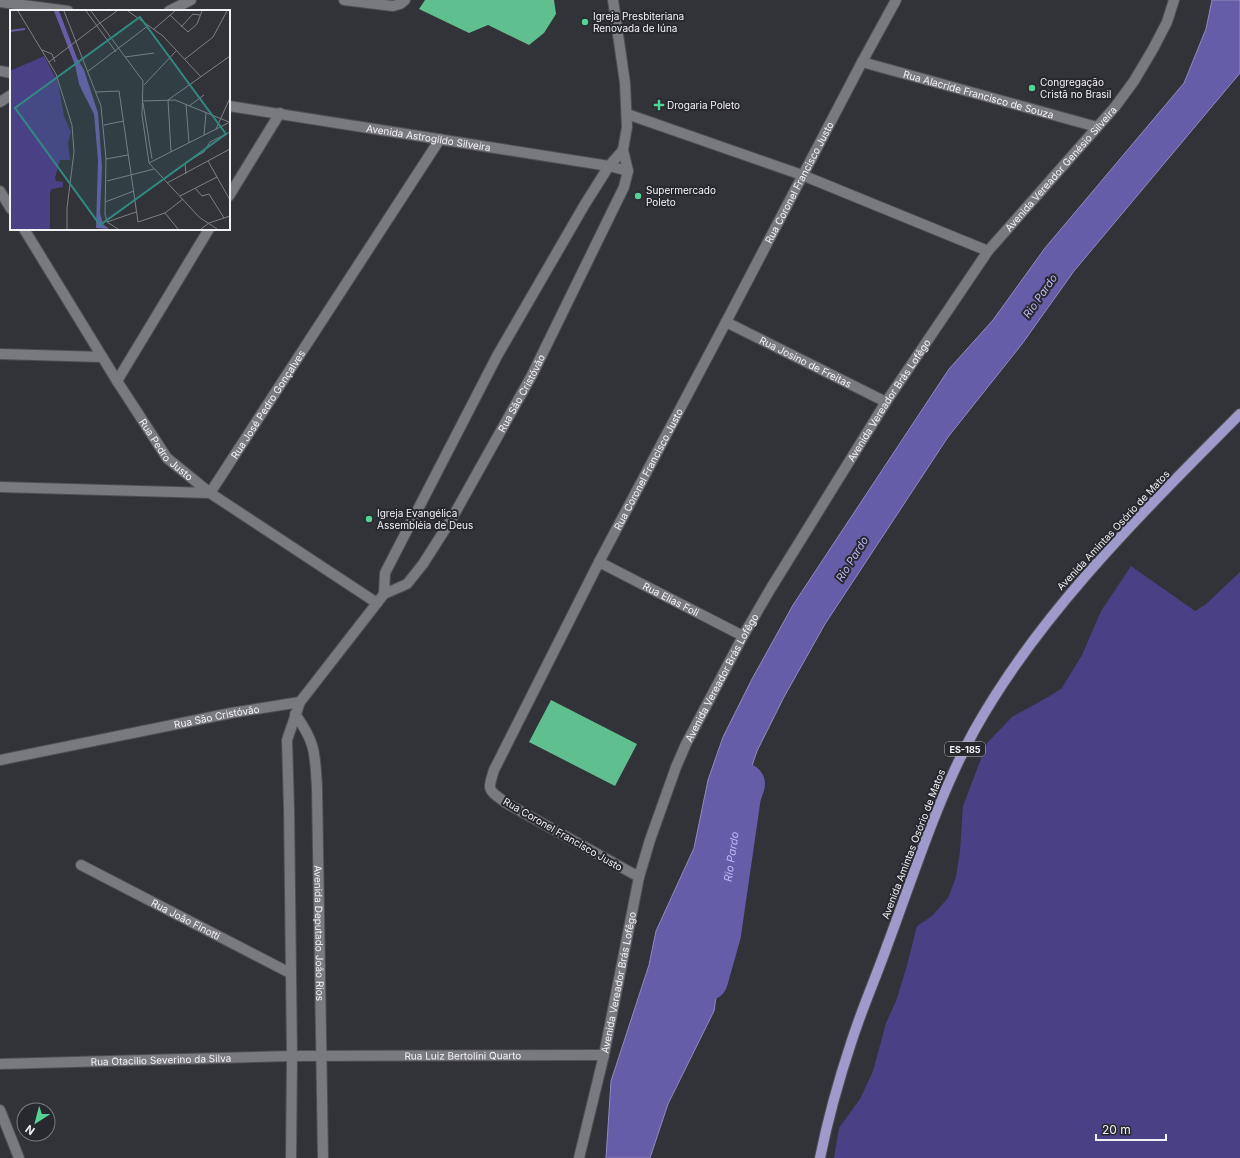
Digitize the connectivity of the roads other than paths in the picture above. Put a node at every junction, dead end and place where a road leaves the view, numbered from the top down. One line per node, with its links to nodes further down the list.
1 (191, 0): 9 (street)
2 (344, 0): 3 (street)
3 (405, 0)
4 (613, 0): 17 (street)
5 (896, 0): 10 (street, Rua Coronel Francisco Justo)
6 (1174, 0): 18 (street, Avenida Vereador Genésio Silveira)
7 (0, 2): 8 (street)
8 (60, 10)
9 (171, 10)
10 (862, 62): 18 (street, Rua Alacride Francisco de Souza); 23 (street, Rua Coronel Francisco Justo)
11 (0, 71): 12 (street)
12 (10, 72)
13 (10, 96): 14 (street)
14 (0, 102)
15 (230, 106): 16 (street, Avenida Astrogildo Silveira)
16 (280, 113): 19 (street, Avenida Astrogildo Silveira); 25 (street)
17 (627, 114): 20 (street); 23 (street)
18 (1097, 126): 29 (street, Avenida Vereador Genésio Silveira)
19 (440, 139): 21 (street, Avenida Astrogildo Silveira); 37 (street, Rua José Pedro Gonçalves)
20 (623, 150): 21 (street); 22 (street)
21 (609, 166): 22 (street, Avenida Astrogildo Silveira); 39 (street)
22 (628, 171): 39 (street, Rua São Cristóvão)
23 (802, 175): 29 (street); 30 (street, Rua Coronel Francisco Justo)
24 (0, 191): 26 (street)
25 (230, 194)
26 (10, 207)
27 (208, 230): 33 (street)
28 (27, 231): 32 (street, Rua Pedro Justo)
29 (988, 251): 34 (street, Avenida Vereador Brás Lofêgo)
30 (726, 322): 34 (street, Rua Josino de Freitas); 38 (street, Rua Coronel Francisco Justo)
31 (0, 354): 32 (street)
32 (102, 357): 33 (street, Rua Pedro Justo)
33 (116, 381): 37 (street, Rua Pedro Justo)
34 (886, 402): 41 (street, Avenida Vereador Brás Lofêgo)
35 (1240, 414): 57 (main road, Avenida Amintas Osório de Matos / ES-185)
36 (0, 487): 37 (street)
37 (210, 493): 40 (street, Rua Pedro Justo)
38 (599, 562): 41 (street, Rua Elias Foli); 46 (street, Rua Coronel Francisco Justo)
39 (384, 594): 40 (street, Rua São Cristóvão)
40 (377, 603): 42 (street, Rua São Cristóvão)
41 (743, 636): 46 (street, Avenida Vereador Brás Lofêgo)
42 (300, 702): 43 (street); 44 (street, Rua São Cristóvão)
43 (295, 714): 47 (street); 48 (street, Avenida Deputado João Rios)
44 (0, 760)
45 (81, 865): 47 (street, Rua João Finotti)
46 (639, 878): 49 (street, Avenida Vereador Brás Lofêgo)
47 (290, 973): 50 (street)
48 (322, 1055): 49 (street, Rua Luiz Bertolini Quarto); 50 (street, Rua Otacilio Severino da Silva); 55 (street, Avenida Deputado João Rios)
49 (604, 1055): 56 (street, Avenida Vereador Brás Lofêgo)
50 (292, 1056): 51 (street, Rua Otacilio Severino da Silva); 54 (street)
51 (0, 1064)
52 (0, 1110): 53 (street)
53 (19, 1158)
54 (291, 1158)
55 (323, 1158)
56 (579, 1158)
57 (820, 1158)

